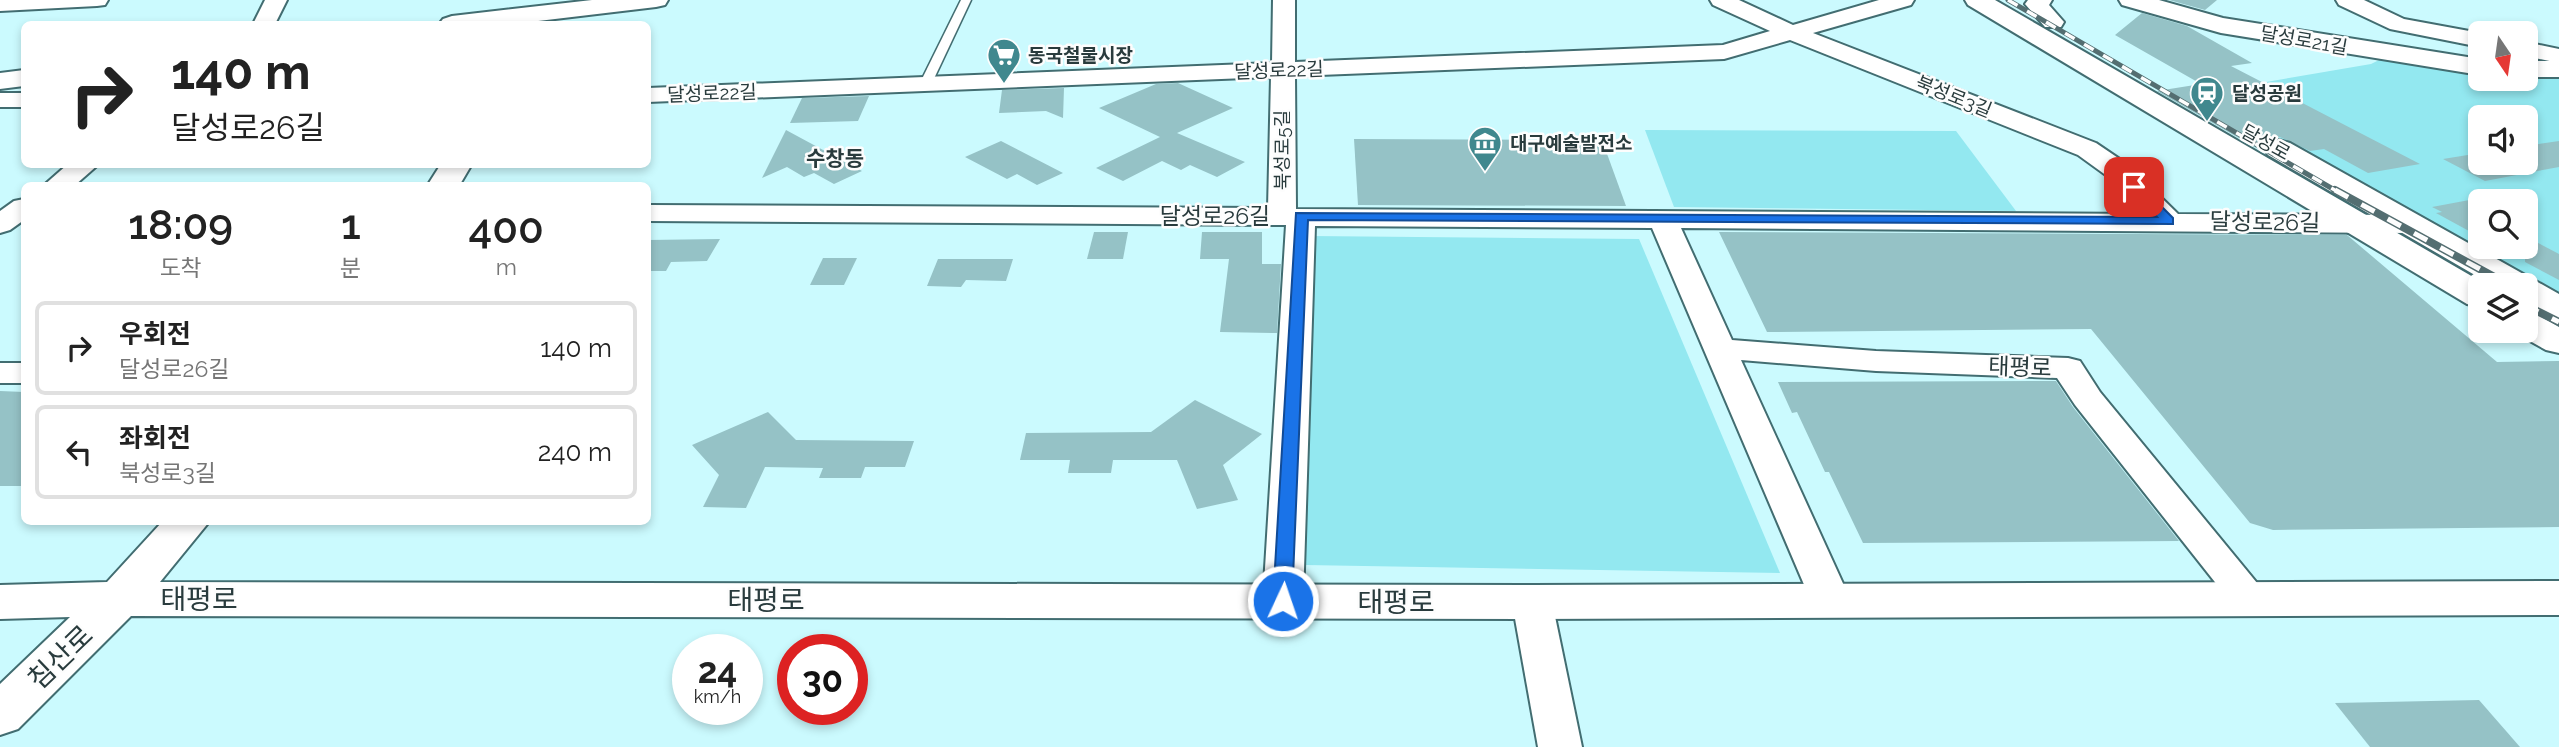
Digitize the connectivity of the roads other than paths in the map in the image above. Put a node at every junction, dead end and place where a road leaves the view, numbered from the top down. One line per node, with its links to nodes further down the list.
1 (97, 0): 12 (street)
2 (276, 0): 15 (street)
3 (656, 0): 14 (main road)
4 (966, 0): 27 (lane)
5 (1284, 0): 24 (street, 북성로5길)
6 (1720, 0): 17 (street, 북성로3길)
7 (1903, 0): 17 (street, 달성로22길)
8 (1977, 0): 37 (main road)
9 (2014, 0): 13 (main road, 달성로)
10 (2131, 0): 21 (main road, 달성로21길)
11 (2347, 0): 18 (street)
12 (0, 4)
13 (2047, 11): 38 (main road, 달성로)
14 (561, 12): 16 (main road)
15 (266, 21)
16 (479, 21)
17 (1790, 32): 24 (street, 달성로22길); 36 (street, 북성로3길)
18 (2468, 38)
19 (2538, 52): 20 (street)
20 (2559, 56)
21 (2468, 66)
22 (2538, 69): 23 (main road)
23 (2559, 69)
24 (1282, 70): 27 (street, 달성로22길); 34 (street, 북성로5길)
25 (21, 79): 26 (main road)
26 (0, 82)
27 (925, 85): 28 (street, 달성로22길)
28 (651, 95)
29 (0, 100): 30 (street)
30 (21, 100)
31 (80, 168): 32 (street)
32 (61, 182)
33 (651, 212): 34 (street, 달성로26길)
34 (1292, 216): 35 (street, 달성로26길); 52 (street, 북성로5길)
35 (1662, 218): 36 (street, 달성로26길); 45 (street)
36 (2169, 221): 37 (street, 달성로26길)
37 (2353, 223): 38 (street, 달성로26길); 40 (main road)
38 (2412, 224): 39 (main road, 달성로)
39 (2496, 273)
40 (2468, 289)
41 (2538, 297): 42 (main road)
42 (2559, 309)
43 (2538, 330): 44 (main road)
44 (2559, 342)
45 (1720, 349): 51 (street, 태평로); 53 (street)
46 (0, 373): 47 (street)
47 (21, 373)
48 (184, 525): 50 (main road, 침산로)
49 (2559, 598): 51 (main road, 태평로)
50 (119, 599): 52 (main road, 태평로); 54 (main road, 태평로); 56 (main road, 침산로)
51 (2251, 600): 53 (main road, 태평로)
52 (1283, 601): 55 (main road, 태평로)
53 (1831, 601): 55 (main road, 태평로)
54 (0, 602)
55 (1532, 602): 57 (street)
56 (0, 715)
57 (1560, 747)

